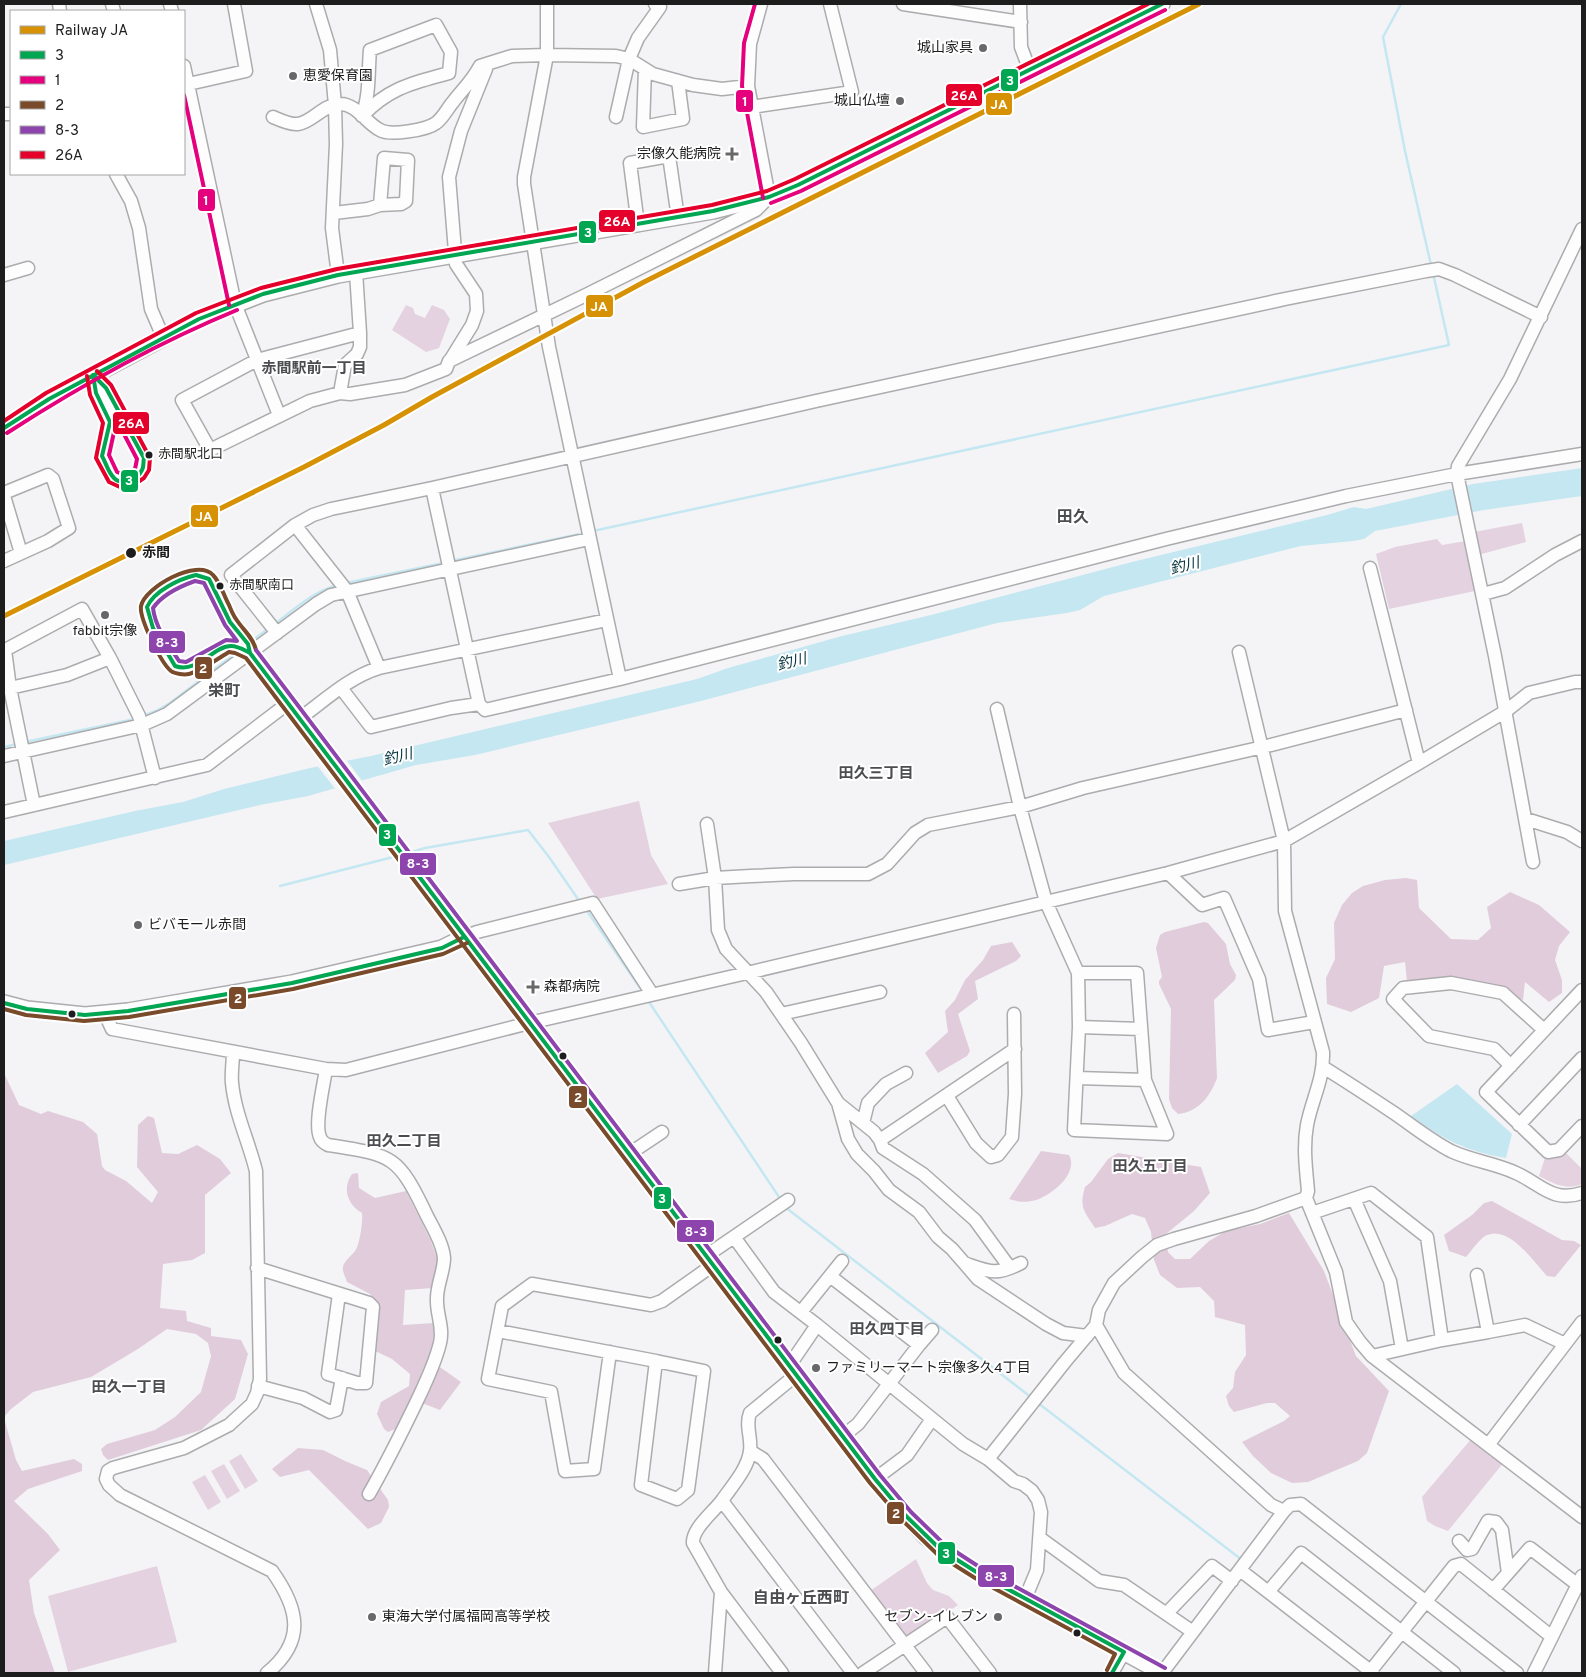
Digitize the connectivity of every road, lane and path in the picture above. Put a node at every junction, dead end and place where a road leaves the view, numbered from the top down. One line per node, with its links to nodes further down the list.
1 (234, 4): 17 (street)
2 (316, 4): 19 (street)
3 (548, 4): 11 (street)
4 (655, 4): 12 (street)
5 (761, 4): 18 (street)
6 (830, 4): 20 (street)
7 (903, 4): 10 (street)
8 (1020, 4): 10 (street)
9 (1162, 4): 15 (main road)
10 (1021, 22): 15 (street)
11 (547, 55): 12 (street); 13 (street); 31 (street)
12 (629, 59): 14 (street); 23 (street)
13 (487, 65): 21 (street); 32 (street)
14 (645, 69): 16 (street); 16 (street)
15 (1030, 71): 25 (main road)
16 (678, 81): 18 (street)
17 (186, 84): 37 (street)
18 (748, 86): 20 (street)
19 (335, 105): 21 (street); 22 (street); 27 (street)
20 (751, 107): 25 (street)
21 (362, 116): 21 (street)
22 (272, 117)
23 (616, 117)
24 (116, 175): 41 (street)
25 (768, 197): 28 (main road); 38 (street)
26 (380, 205): 27 (street)
27 (334, 213): 36 (street)
28 (678, 218): 29 (main road); 29 (street)
29 (638, 225): 31 (main road)
30 (1582, 229): 39 (street)
31 (533, 243): 32 (main road); 38 (street)
32 (455, 255): 34 (main road); 43 (street)
33 (28, 268): 35 (street)
34 (356, 272): 36 (main road); 40 (street)
35 (4, 275)
36 (338, 275): 37 (main road)
37 (235, 304): 41 (main road); 42 (street)
38 (544, 315): 43 (street); 49 (street)
39 (1541, 317): 49 (street); 50 (street)
40 (360, 333): 42 (street); 45 (street)
41 (163, 337): 44 (main road)
42 (257, 360): 46 (street); 46 (street)
43 (449, 361): 45 (street)
44 (92, 375): 44 (main road); 47 (main road)
45 (340, 393): 46 (street)
46 (279, 415)
47 (4, 428)
48 (1582, 454): 50 (street)
49 (571, 455): 51 (street); 54 (street)
50 (1458, 476): 61 (street); 69 (street)
51 (432, 488): 53 (street); 59 (street)
52 (4, 495): 56 (street); 56 (street)
53 (296, 525): 60 (street); 63 (street)
54 (589, 539): 59 (street); 62 (street)
55 (1582, 541): 61 (street)
56 (21, 553): 57 (street)
57 (4, 561)
58 (1370, 568): 76 (street)
59 (450, 569): 60 (street); 64 (street)
60 (348, 591): 63 (street); 68 (street)
61 (1483, 594): 77 (street)
62 (607, 620): 64 (street); 69 (street)
63 (277, 633): 66 (street)
64 (468, 650): 68 (street); 74 (street)
65 (1239, 652): 80 (street)
66 (250, 653): 73 (street); 79 (street)
67 (110, 658): 71 (street); 71 (street); 79 (street)
68 (379, 668): 72 (street)
69 (620, 679): 74 (street)
70 (1582, 682): 77 (street)
71 (10, 688): 81 (street)
72 (341, 688): 74 (street); 78 (street)
73 (287, 704): 78 (street); 84 (street)
74 (479, 704)
75 (997, 709): 86 (street)
76 (1406, 710): 80 (street); 83 (street)
77 (1506, 711): 83 (street); 88 (street)
78 (299, 719): 97 (street)
79 (142, 725): 81 (street); 84 (street)
80 (1262, 747): 86 (street); 90 (street)
81 (24, 752): 82 (street); 85 (street)
82 (4, 756)
83 (1419, 763): 90 (street)
84 (155, 778): 85 (street)
85 (34, 805): 87 (street)
86 (1020, 807): 94 (street); 96 (street)
87 (4, 812)
88 (1526, 819): 91 (street); 92 (street)
89 (707, 824): 94 (street)
90 (1284, 841): 93 (street); 107 (street)
91 (1582, 841)
92 (1533, 862)
93 (1168, 873): 96 (street); 107 (street)
94 (715, 878): 95 (street); 98 (street)
95 (679, 884)
96 (1046, 902): 98 (street); 99 (street)
97 (464, 937): 102 (street); 104 (main road); 108 (main road)
98 (747, 973): 102 (street); 105 (street)
99 (1078, 973): 109 (street); 110 (street)
100 (1582, 990): 111 (street)
101 (880, 992): 105 (street)
102 (652, 994): 108 (street)
103 (4, 1003): 104 (main road)
104 (105, 1014): 113 (street)
105 (781, 1014): 122 (street)
106 (1014, 1014): 112 (street)
107 (1314, 1022): 116 (street)
108 (529, 1023): 117 (street); 128 (main road)
109 (1079, 1027): 110 (street); 119 (street)
110 (1141, 1029): 120 (street)
111 (1544, 1030): 115 (street); 115 (street)
112 (1015, 1049): 121 (street); 121 (street)
113 (233, 1052): 117 (street); 138 (street)
114 (1582, 1058): 124 (street)
115 (1510, 1066): 124 (street)
116 (1323, 1067): 129 (street); 130 (street)
117 (326, 1069): 167 (street)
118 (906, 1073): 123 (street)
119 (1077, 1078): 120 (street); 120 (street)
120 (1145, 1080)
121 (947, 1096): 127 (street)
122 (838, 1103): 123 (street); 137 (street)
123 (863, 1123): 127 (street)
124 (1519, 1124): 125 (street)
125 (1582, 1126)
126 (662, 1132): 128 (street)
127 (880, 1140): 137 (street)
128 (629, 1154): 135 (main road)
129 (1582, 1193)
130 (1306, 1198): 133 (street); 145 (street)
131 (1354, 1199): 133 (street); 150 (street); 153 (street)
132 (788, 1200): 134 (street)
133 (1312, 1213): 155 (street)
134 (734, 1237): 135 (street); 142 (street)
135 (709, 1260): 147 (street); 157 (main road)
136 (842, 1261): 140 (street)
137 (962, 1262): 149 (street)
138 (257, 1268): 141 (street); 160 (street)
139 (1477, 1275): 148 (street)
140 (830, 1276): 142 (street); 152 (street)
141 (339, 1294): 158 (street); 158 (street)
142 (801, 1312): 144 (street)
143 (1582, 1322): 151 (street)
144 (817, 1325): 157 (street); 159 (street)
145 (1096, 1325): 149 (street); 169 (street)
146 (932, 1330): 152 (street)
147 (498, 1331): 154 (street); 154 (street)
148 (1488, 1332): 150 (street); 151 (street)
149 (1087, 1336): 165 (street)
150 (1442, 1340): 153 (street)
151 (1565, 1344): 163 (street)
152 (919, 1345): 159 (street)
153 (1402, 1349): 155 (street)
154 (610, 1352): 156 (street)
155 (1372, 1356): 163 (street)
156 (656, 1361): 156 (street)
157 (793, 1370): 162 (main road); 164 (street)
158 (342, 1378): 160 (street)
159 (889, 1384): 161 (street); 162 (street)
160 (258, 1386): 188 (street)
161 (932, 1419): 165 (street); 166 (street)
162 (842, 1436): 166 (main road)
163 (1488, 1445): 170 (street)
164 (750, 1451): 168 (street); 186 (street)
165 (988, 1459): 171 (street)
166 (875, 1479): 180 (main road)
167 (369, 1494)
168 (722, 1501): 179 (street); 191 (street)
169 (1284, 1511): 173 (street); 181 (street)
170 (1582, 1516)
171 (1040, 1538): 180 (street); 182 (street)
172 (1459, 1541): 174 (street)
173 (1240, 1570): 175 (street); 178 (street)
174 (1508, 1573): 176 (street); 177 (street)
175 (1232, 1581): 182 (street); 183 (street)
176 (1580, 1581): 185 (street)
177 (1493, 1590): 181 (street); 185 (street)
178 (1269, 1591): 184 (street); 197 (street)
179 (720, 1592): 189 (street); 190 (street)
180 (1025, 1599): 187 (main road)
181 (1425, 1601): 184 (street); 199 (street)
182 (1167, 1613): 183 (street)
183 (1193, 1632): 196 (street)
184 (1401, 1632): 197 (street); 198 (street)
185 (1552, 1638): 200 (street)
186 (905, 1645): 192 (street); 193 (street); 194 (street)
187 (1124, 1652): 195 (street); 196 (main road)
188 (267, 1673)
189 (715, 1673)
190 (782, 1673)
191 (853, 1673)
192 (863, 1673)
193 (926, 1673)
194 (990, 1673)
195 (1112, 1673)
196 (1162, 1673)
197 (1371, 1673)
198 (1454, 1673)
199 (1517, 1673)
200 (1534, 1673)

